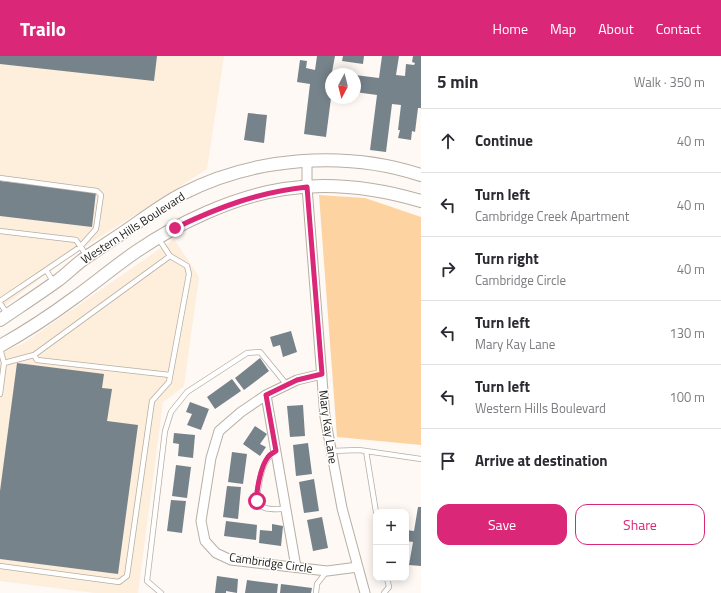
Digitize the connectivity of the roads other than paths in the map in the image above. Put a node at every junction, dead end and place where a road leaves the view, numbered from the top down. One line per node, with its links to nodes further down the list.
1 (307, 161): 2 (street, Western Hills Boulevard); 4 (street, Mary Kay Lane); 8 (street, Western Hills Boulevard)
2 (421, 175)
3 (0, 178): 8 (lane)
4 (307, 187): 5 (street, Western Hills Boulevard); 7 (street, Western Hills Boulevard); 17 (street, Mary Kay Lane)
5 (421, 201)
6 (0, 231): 8 (lane)
7 (158, 238): 9 (lane); 14 (street, Western Hills Boulevard)
8 (84, 252): 10 (lane); 11 (street, Western Hills Boulevard)
9 (170, 256): 15 (lane); 18 (lane)
10 (46, 270): 11 (lane); 12 (lane)
11 (54, 283): 13 (street, Western Hills Boulevard)
12 (0, 302): 13 (lane)
13 (4, 317)
14 (0, 347): 16 (lane)
15 (34, 355): 16 (lane); 18 (lane)
16 (4, 363): 20 (lane)
17 (322, 374): 19 (street, Cambridge Circle); 23 (street, Mary Kay Lane)
18 (170, 375): 28 (lane)
19 (287, 385): 21 (street, Cambridge Circle); 33 (lane)
20 (0, 394)
21 (266, 395): 22 (street); 30 (street, Cambridge Circle)
22 (276, 451): 26 (street); 26 (lane)
23 (331, 451): 24 (lane); 29 (street, Mary Kay Lane)
24 (366, 451): 25 (lane); 27 (lane)
25 (421, 459)
26 (286, 509): 30 (street)
27 (376, 509)
28 (0, 566)
29 (358, 567): 31 (street, Cambridge Circle); 35 (street, Mary Kay Lane)
30 (296, 568): 31 (street, Cambridge Circle)
31 (327, 571): 34 (lane)
32 (388, 581): 36 (lane)
33 (161, 593)
34 (316, 593)
35 (365, 593)
36 (384, 593)

